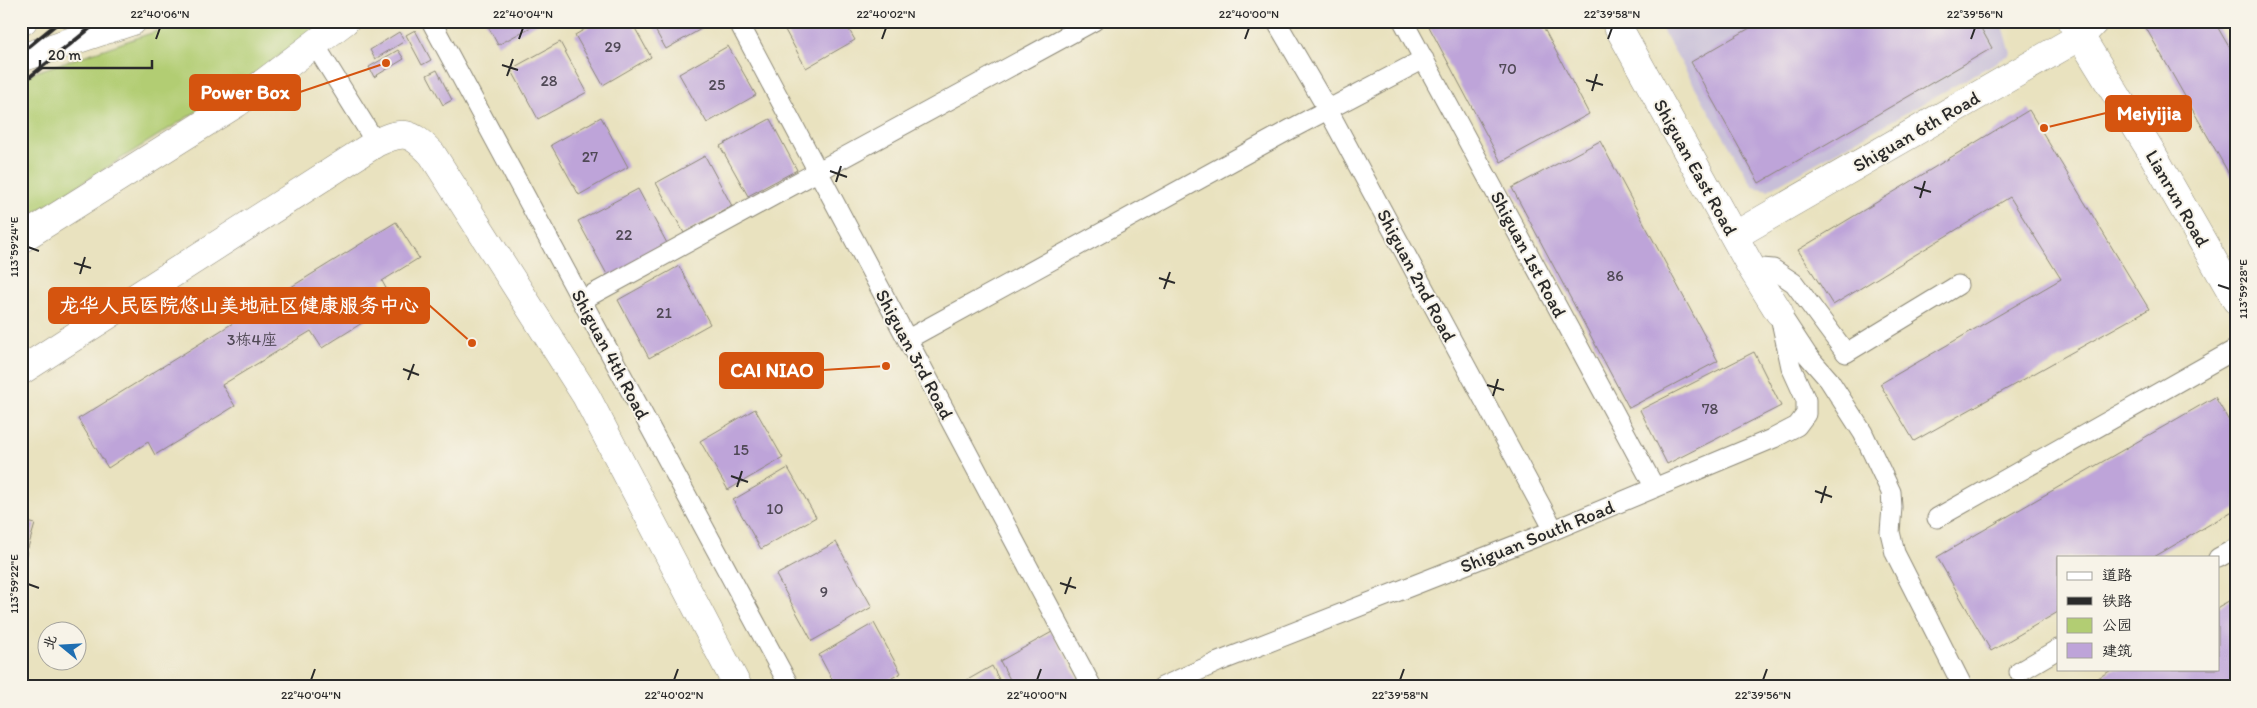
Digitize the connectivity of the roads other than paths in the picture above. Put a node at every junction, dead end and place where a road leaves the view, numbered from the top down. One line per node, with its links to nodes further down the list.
1 (133, 21): 11 (street)
2 (345, 21): 10 (street)
3 (432, 21): 20 (lane, Shiguan 4th Road)
4 (738, 21): 15 (lane, Shiguan 3rd Road)
5 (1094, 21): 15 (lane)
6 (1276, 21): 13 (lane, Shiguan 2nd Road)
7 (1403, 21): 12 (lane, Shiguan 1st Road)
8 (1615, 21): 16 (street, Shiguan East Road)
9 (2082, 26): 16 (street, Shiguan 6th Road); 21 (street, Lianrun Road)
10 (315, 45): 14 (lane); 17 (street)
11 (21, 58)
12 (1424, 60): 13 (lane); 26 (lane, Shiguan 1st Road)
13 (1328, 110): 23 (lane); 28 (lane, Shiguan 2nd Road)
14 (376, 144): 25 (street); 33 (street)
15 (817, 171): 20 (lane); 23 (lane, Shiguan 3rd Road)
16 (1734, 236): 18 (street, Shiguan East Road)
17 (21, 239)
18 (1751, 266): 19 (lane); 22 (street, Shiguan East Road)
19 (1958, 285)
20 (582, 300): 34 (lane, Shiguan 4th Road)
21 (2236, 300)
22 (1779, 312): 26 (lane, Shiguan South Road); 37 (lane)
23 (908, 340): 35 (lane, Shiguan 3rd Road)
24 (2236, 349): 27 (lane)
25 (21, 371)
26 (1655, 488): 28 (lane, Shiguan South Road)
27 (1937, 518)
28 (1554, 530): 36 (lane, Shiguan South Road)
29 (2236, 548): 30 (lane)
30 (2220, 557)
31 (2057, 650): 32 (lane)
32 (2019, 672)
33 (738, 687)
34 (790, 687)
35 (1092, 687)
36 (1162, 687)
37 (1963, 687)

